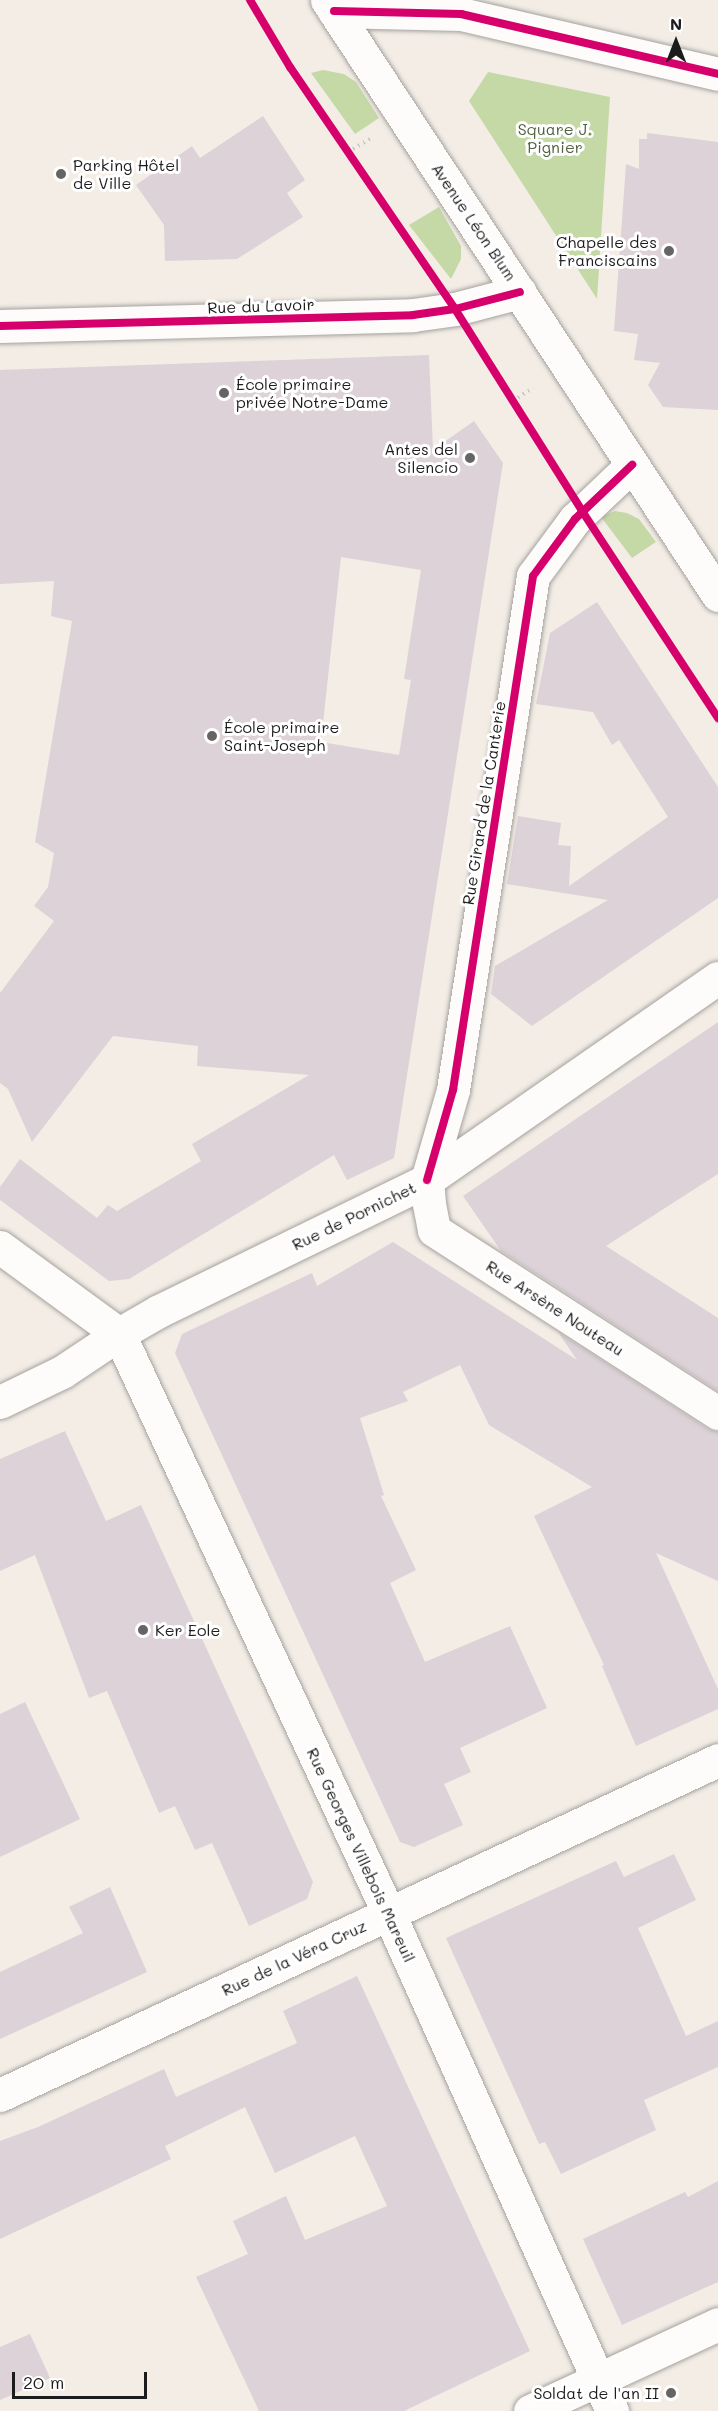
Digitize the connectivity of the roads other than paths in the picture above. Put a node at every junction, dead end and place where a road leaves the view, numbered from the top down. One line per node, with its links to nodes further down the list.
1 (330, 6): 2 (street); 3 (street, Avenue Léon Blum)
2 (718, 74)
3 (520, 292): 4 (street, Rue du Lavoir); 5 (street, Avenue Léon Blum)
4 (0, 326)
5 (632, 465): 6 (street, Avenue Léon Blum); 8 (street, Rue Girard de la Canterie)
6 (718, 596)
7 (718, 978): 8 (street, Rue de Pornichet)
8 (427, 1180): 10 (street, Rue de Pornichet); 12 (street, Rue Arsène Nouteau)
9 (0, 1247): 10 (street)
10 (119, 1334): 11 (street, Rue de Pornichet); 14 (street, Rue Georges Villebois Mareuil)
11 (0, 1402)
12 (718, 1413)
13 (718, 1760): 14 (street, Rue de la Véra Cruz)
14 (389, 1914): 15 (street, Rue de la Véra Cruz); 17 (street, Rue Georges Villebois Mareuil)
15 (0, 2095)
16 (718, 2324): 17 (street)
17 (598, 2380): 18 (street); 19 (street, Rue Georges Villebois Mareuil)
18 (530, 2411)
19 (612, 2411)

